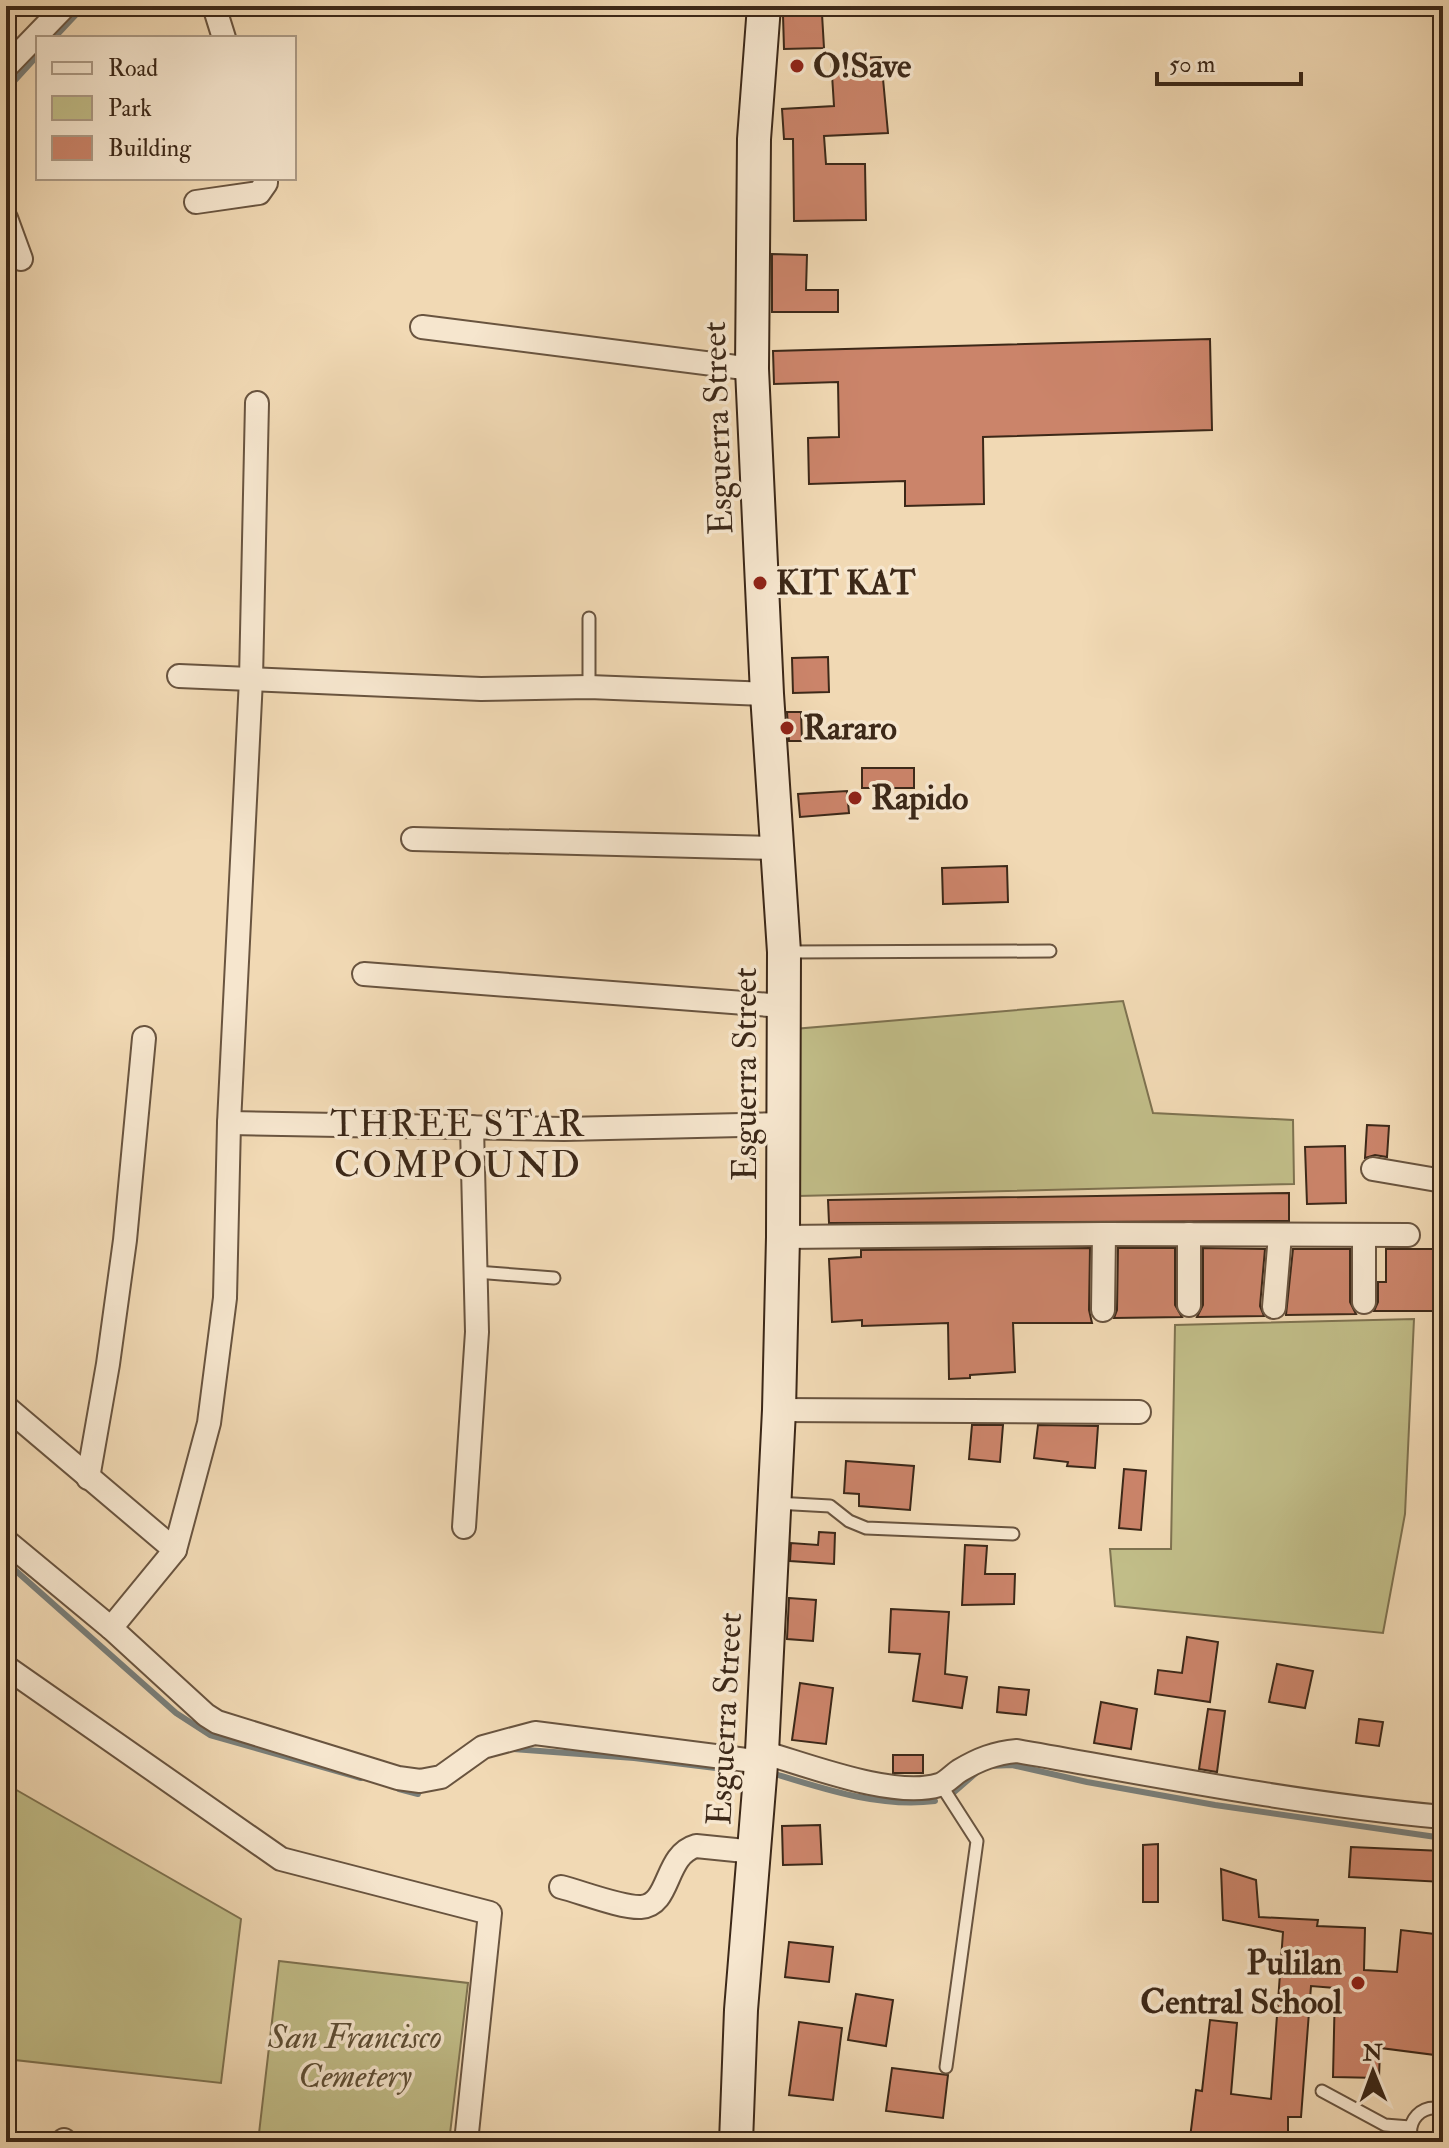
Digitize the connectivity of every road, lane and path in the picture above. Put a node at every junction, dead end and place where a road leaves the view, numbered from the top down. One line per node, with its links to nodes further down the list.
1 (65, 6): 5 (street)
2 (214, 6): 4 (street)
3 (764, 6): 11 (main road, Esguerra Street)
4 (223, 36)
5 (6, 67)
6 (266, 180): 7 (street)
7 (196, 202)
8 (6, 218): 9 (street)
9 (21, 259)
10 (422, 327): 11 (street)
11 (752, 369): 17 (main road, Esguerra Street)
12 (257, 403): 15 (street)
13 (589, 618): 16 (lane)
14 (179, 676): 15 (street)
15 (251, 679): 16 (street); 25 (street)
16 (589, 687): 17 (street)
17 (767, 694): 19 (main road, Esguerra Street)
18 (413, 839): 19 (street)
19 (778, 848): 21 (main road, Esguerra Street)
20 (1050, 951): 21 (lane)
21 (784, 952): 23 (main road, Esguerra Street)
22 (364, 974): 23 (street)
23 (783, 1006): 26 (main road, Esguerra Street)
24 (144, 1038): 45 (street)
25 (229, 1123): 27 (street); 50 (street)
26 (783, 1124): 27 (street); 35 (main road, Esguerra Street)
27 (472, 1127): 36 (street)
28 (1373, 1169): 29 (street)
29 (1443, 1181)
30 (1104, 1234): 31 (street); 35 (street); 41 (street)
31 (1189, 1234): 32 (street); 39 (street)
32 (1280, 1235): 33 (street); 40 (street)
33 (1364, 1235): 34 (street); 38 (street)
34 (1408, 1235)
35 (783, 1237): 43 (main road, Esguerra Street)
36 (476, 1272): 37 (lane); 47 (street)
37 (554, 1278)
38 (1364, 1302)
39 (1189, 1305)
40 (1274, 1307)
41 (1103, 1310)
42 (6, 1407): 45 (street)
43 (779, 1410): 44 (street); 46 (main road, Esguerra Street)
44 (1139, 1412)
45 (88, 1478): 50 (street)
46 (775, 1503): 48 (lane); 53 (main road, Esguerra Street)
47 (464, 1527)
48 (1013, 1534)
49 (6, 1541): 51 (street)
50 (175, 1550): 51 (street)
51 (111, 1628): 53 (street)
52 (6, 1667): 62 (street)
53 (762, 1757): 54 (street); 56 (main road, Esguerra Street)
54 (941, 1785): 55 (street); 58 (lane)
55 (1443, 1817)
56 (755, 1852): 57 (street); 63 (main road, Esguerra Street)
57 (561, 1887)
58 (946, 2067)
59 (1322, 2091): 61 (lane)
60 (1443, 2109): 61 (lane)
61 (1410, 2127): 64 (lane)
62 (466, 2142)
63 (736, 2142)
64 (1412, 2142)

